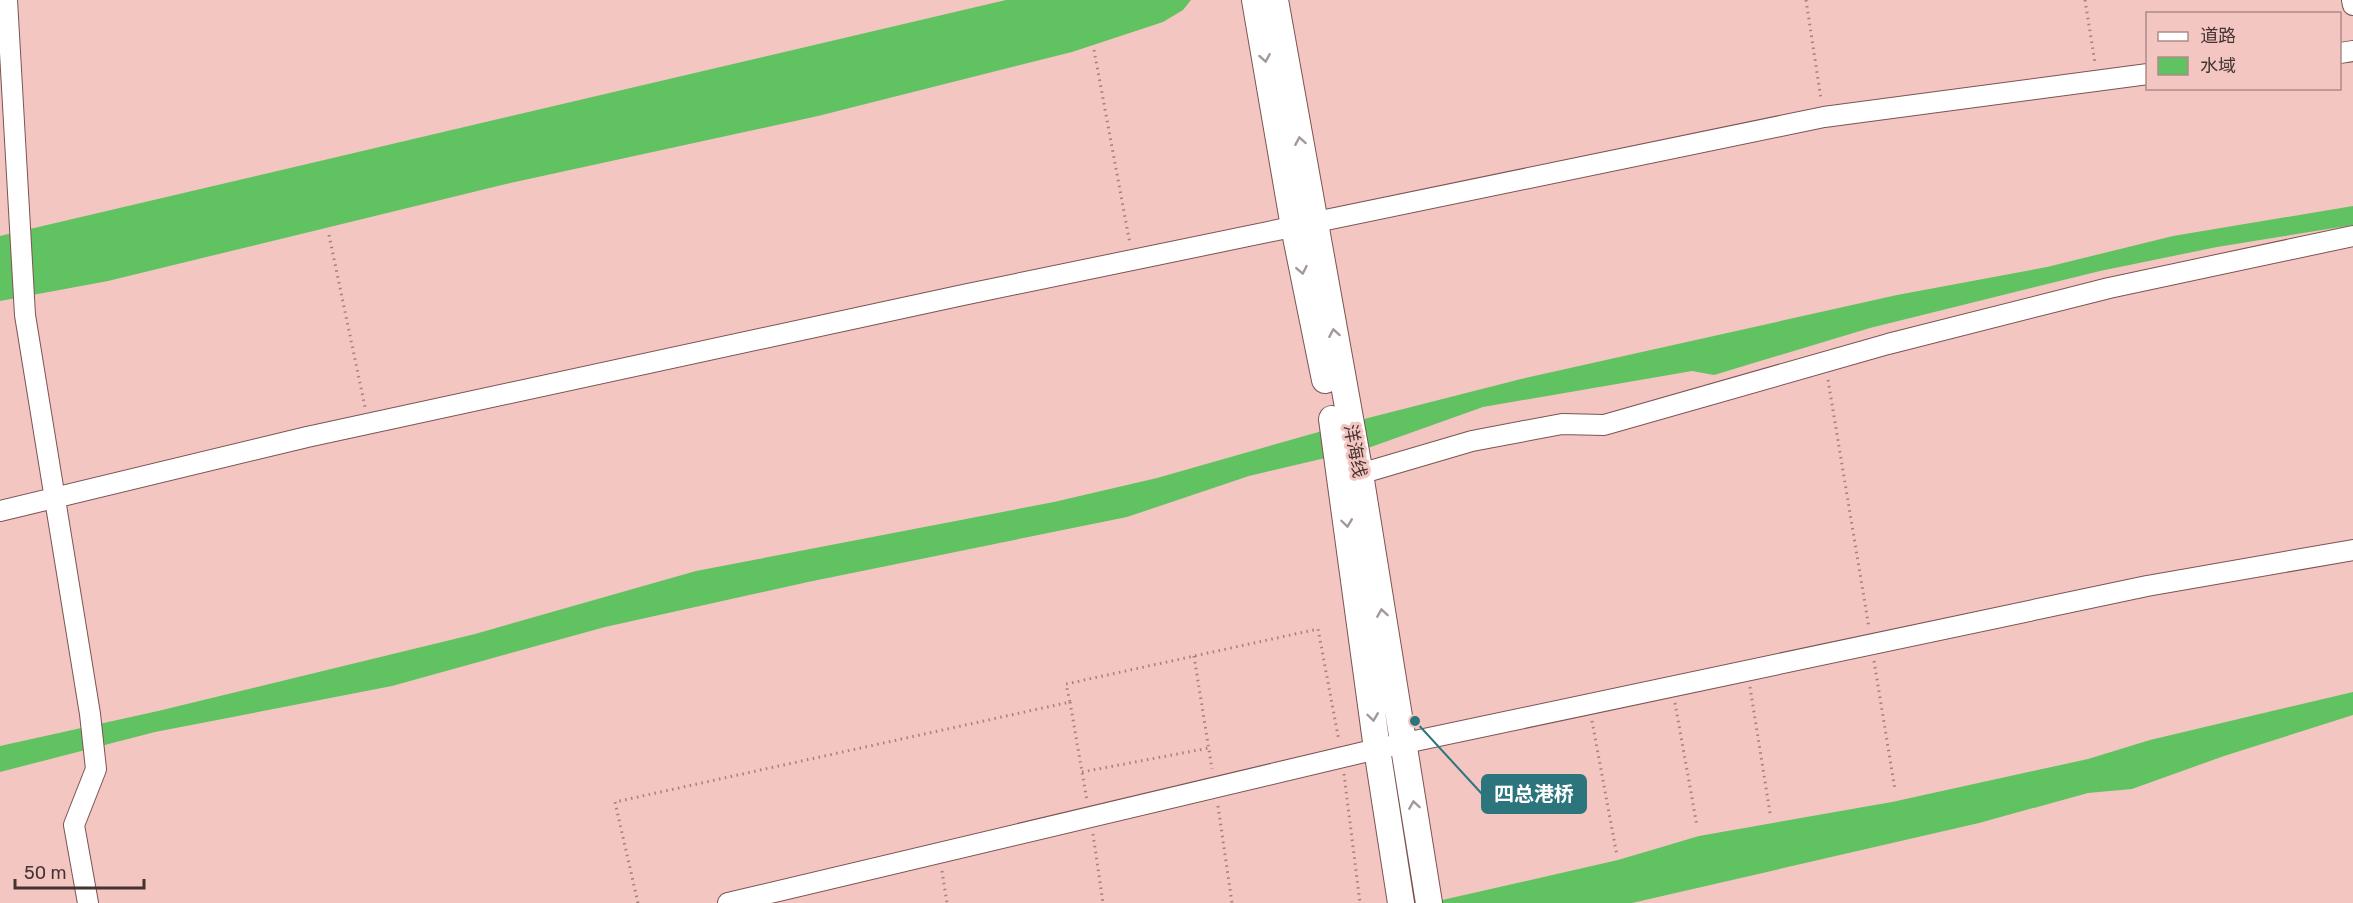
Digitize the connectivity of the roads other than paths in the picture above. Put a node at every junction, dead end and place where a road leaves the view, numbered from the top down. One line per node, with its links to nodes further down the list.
1 (7, 0): 10 (street)
2 (1255, 0): 7 (main road, 洋海线, one-way to 7)
3 (1275, 0): 7 (main road, 洋海线, one-way to 3)
4 (2352, 0): 5 (street)
5 (2353, 5)
6 (2146, 74): 7 (street)
7 (1304, 225): 9 (main road, 洋海线); 10 (street)
8 (2353, 236): 9 (street)
9 (1350, 471): 13 (main road, 洋海线, one-way to 9); 14 (main road, 洋海线, one-way to 14)
10 (54, 498): 11 (street); 15 (street)
11 (0, 511)
12 (2353, 550): 13 (street)
13 (1404, 743): 14 (street); 18 (main road, 洋海线, one-way to 13)
14 (1377, 749): 16 (street); 17 (main road, 洋海线)
15 (88, 903)
16 (728, 903)
17 (1401, 903)
18 (1430, 903)

